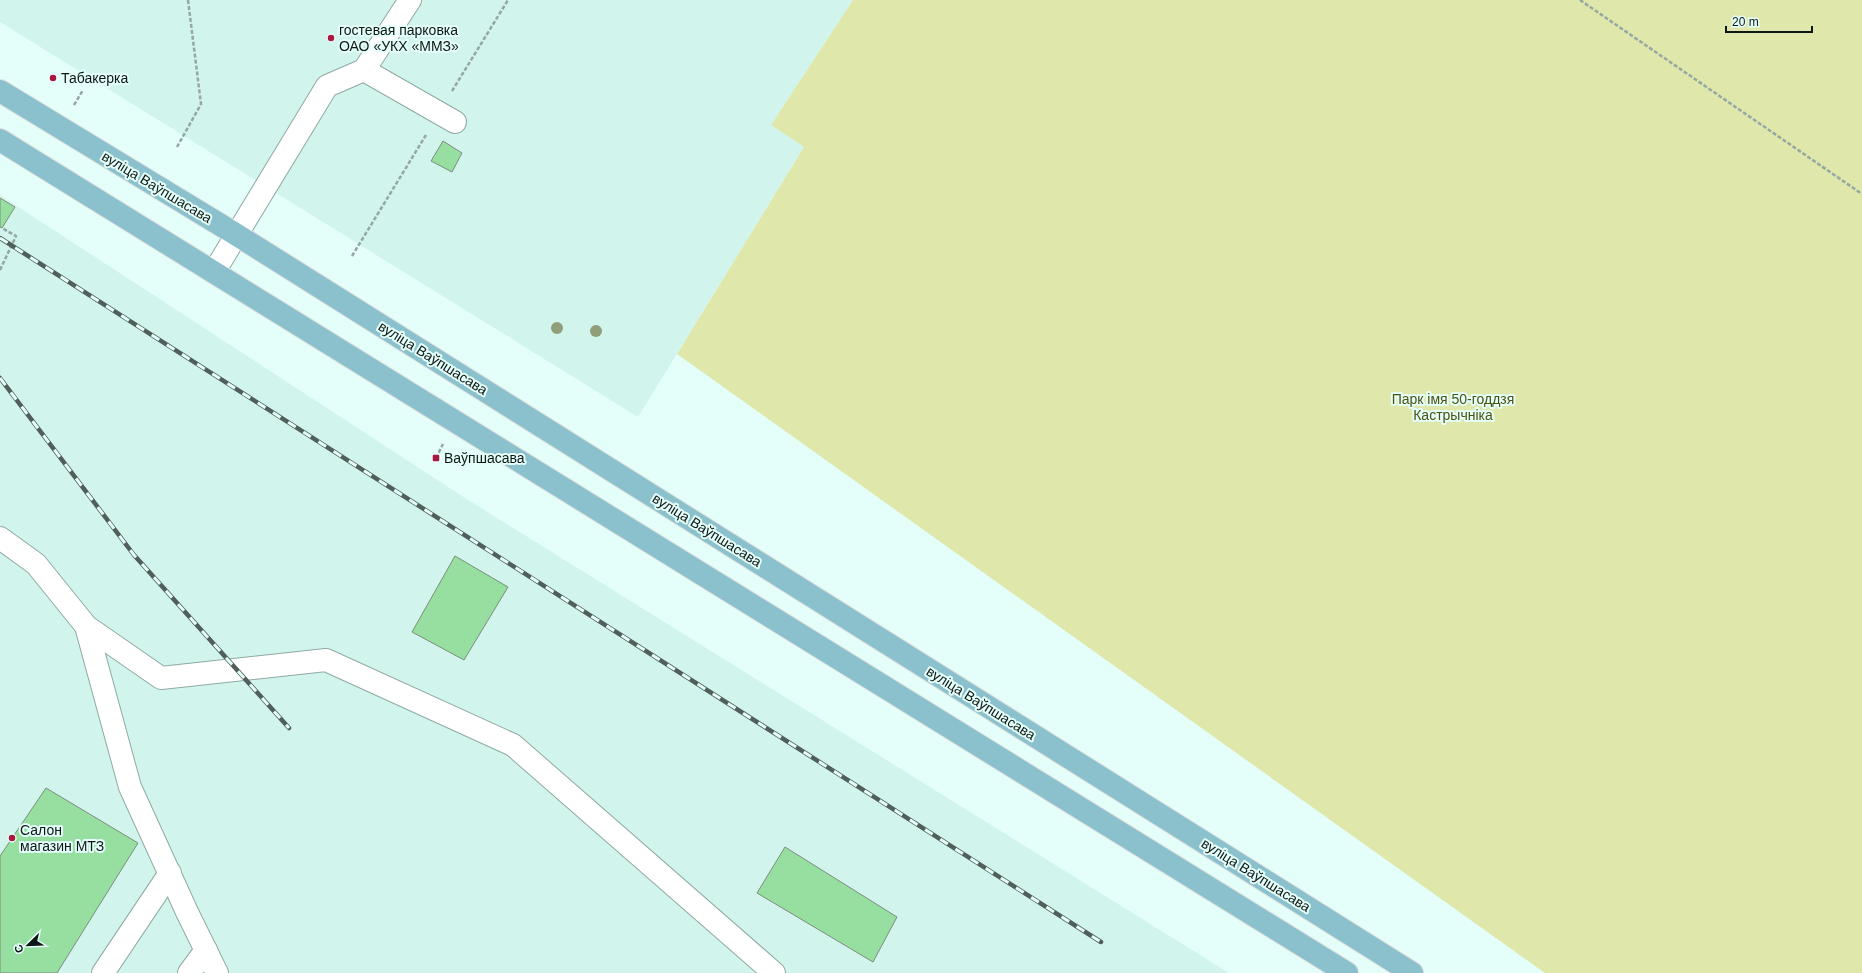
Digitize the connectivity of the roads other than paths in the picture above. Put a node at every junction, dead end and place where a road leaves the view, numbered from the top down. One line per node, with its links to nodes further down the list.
1 (410, 0): 2 (lane)
2 (364, 70): 4 (lane); 6 (lane)
3 (0, 91): 6 (main road, вуліца Ваўпшасава)
4 (455, 122)
5 (0, 140): 7 (main road)
6 (237, 235): 7 (lane); 17 (main road, вуліца Ваўпшасава)
7 (214, 272): 16 (main road)
8 (0, 538): 9 (lane)
9 (86, 626): 10 (lane); 15 (lane)
10 (170, 873): 11 (lane); 12 (lane)
11 (206, 950): 13 (lane); 14 (lane)
12 (103, 973)
13 (189, 973)
14 (217, 973)
15 (774, 973)
16 (1347, 973)
17 (1412, 973)

